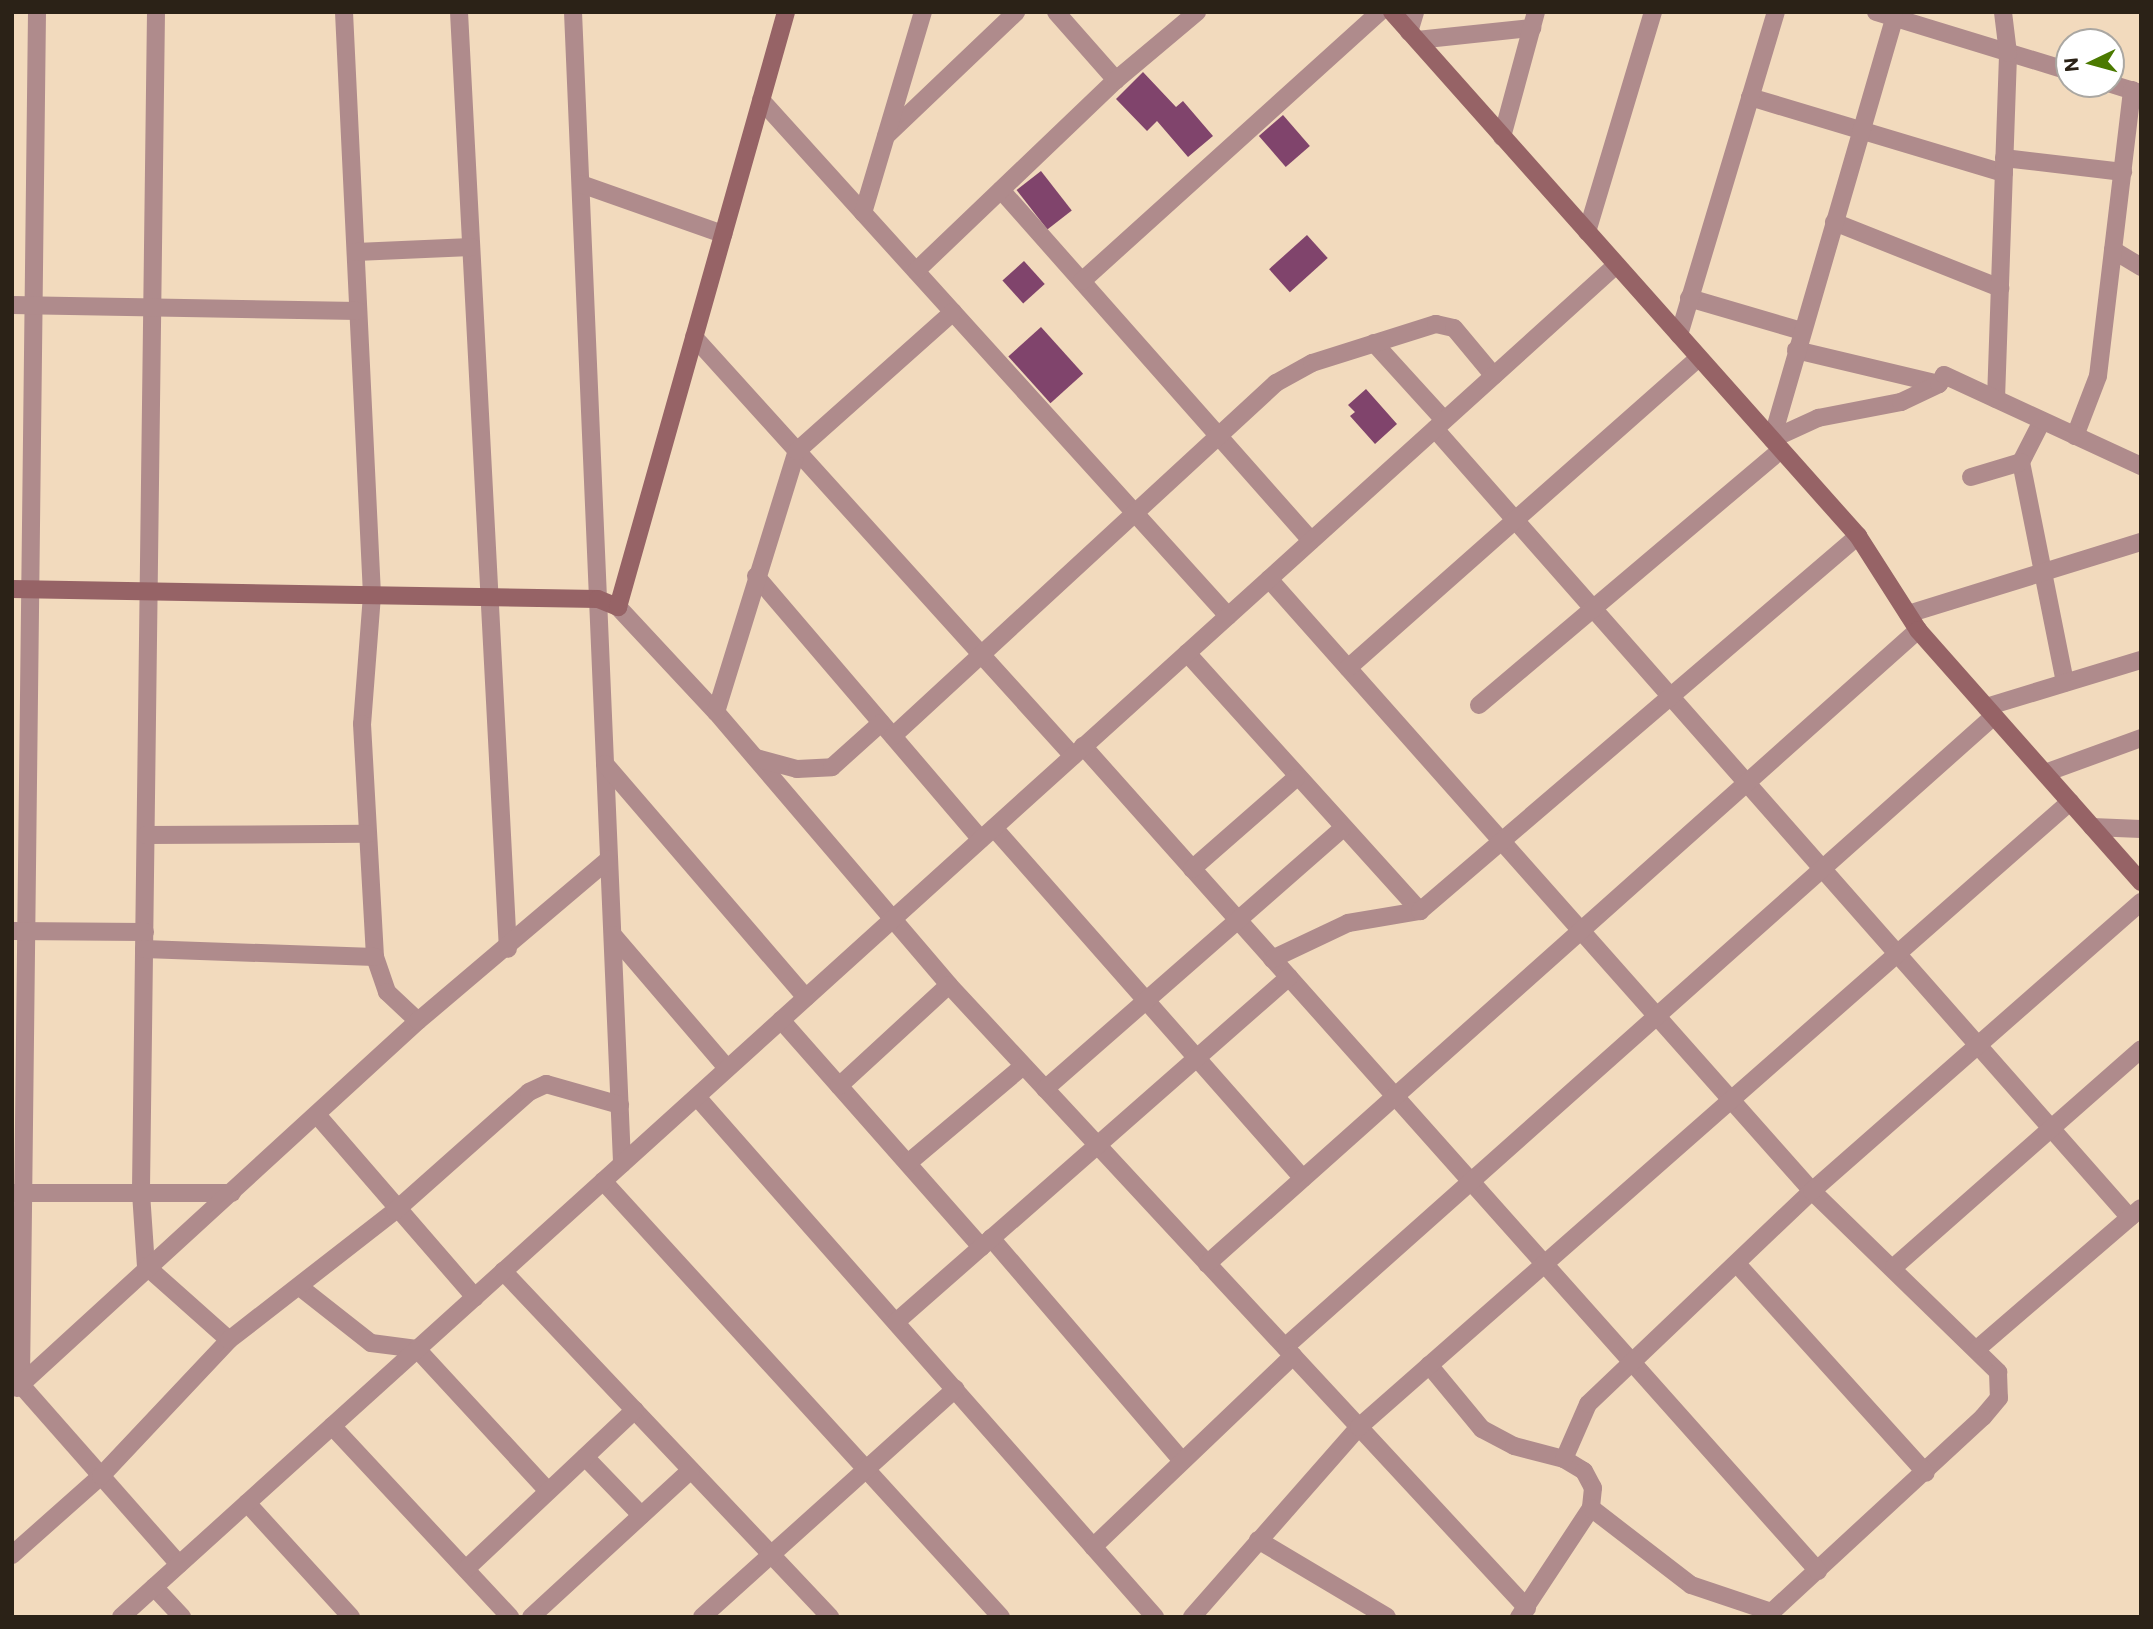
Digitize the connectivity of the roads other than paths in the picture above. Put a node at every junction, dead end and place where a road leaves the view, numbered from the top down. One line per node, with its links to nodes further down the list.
1 (37, 12): 47 (street)
2 (156, 12): 48 (street)
3 (344, 12): 39 (street)
4 (459, 12): 37 (street)
5 (573, 12): 31 (street)
6 (786, 12): 25 (street)
7 (923, 12): 27 (street)
8 (1016, 12): 27 (street)
9 (1056, 12): 22 (street)
10 (1197, 12): 22 (street)
11 (1380, 12): 43 (street)
12 (1392, 12): 19 (street)
13 (1415, 12): 19 (street)
14 (1653, 12): 35 (street)
15 (1776, 12): 24 (street)
16 (2003, 12): 20 (street)
17 (1885, 15): 20 (street); 26 (street)
18 (1534, 20): 19 (street); 28 (street)
19 (1413, 36): 28 (street)
20 (2008, 52): 21 (street); 29 (street)
21 (2055, 67)
22 (1116, 80): 32 (street)
23 (2137, 92): 30 (street)
24 (1750, 97): 26 (street); 45 (street)
25 (761, 100): 33 (street); 36 (street)
26 (1861, 130): 29 (street); 34 (street)
27 (886, 136): 33 (street)
28 (1502, 136): 35 (street)
29 (2004, 165): 30 (street); 44 (street)
30 (2123, 172): 38 (street)
31 (581, 184): 36 (street); 81 (street)
32 (1001, 190): 42 (street); 43 (street)
33 (863, 213): 42 (street)
34 (1833, 222): 44 (street); 51 (street)
35 (1587, 232): 40 (street)
36 (723, 234): 53 (street)
37 (471, 247): 39 (street); 80 (street)
38 (2113, 250): 41 (street); 63 (street)
39 (356, 252): 49 (street)
40 (1616, 265): 52 (street); 57 (street)
41 (2141, 267)
42 (916, 271): 50 (street)
43 (1082, 281): 62 (street)
44 (2000, 288): 59 (street)
45 (1689, 298): 51 (street); 52 (street)
46 (12, 305): 47 (street)
47 (33, 305): 48 (street); 77 (street)
48 (152, 308): 49 (street); 78 (street)
49 (358, 311): 79 (street)
50 (953, 312): 65 (street); 69 (street)
51 (1802, 331): 55 (street)
52 (1679, 335): 56 (street)
53 (694, 337): 65 (street); 82 (street)
54 (1374, 343): 57 (street); 61 (street); 62 (street)
55 (1796, 350): 58 (street); 64 (street)
56 (1699, 358): 64 (street); 70 (street)
57 (1494, 376): 61 (street)
58 (1939, 384): 59 (street); 64 (street)
59 (1996, 399): 60 (street)
60 (2042, 421): 63 (street); 66 (street)
61 (1439, 425): 70 (street); 72 (street)
62 (1219, 436): 69 (street); 72 (street)
63 (2075, 436): 67 (street)
64 (1776, 445): 71 (street); 83 (street)
65 (797, 451): 75 (street); 88 (street)
66 (2021, 462): 68 (street); 74 (street)
67 (2141, 466)
68 (1971, 477)
69 (1135, 513): 85 (street); 88 (street)
70 (1516, 521): 83 (street); 90 (street)
71 (1858, 536): 84 (street); 92 (street)
72 (1311, 540): 76 (street)
73 (2141, 542): 74 (street)
74 (2043, 572): 84 (street); 91 (street)
75 (756, 576): 94 (street); 96 (street)
76 (1269, 579): 85 (street); 90 (street)
77 (21, 589): 78 (street); 121 (street)
78 (149, 591): 79 (street); 109 (street)
79 (372, 595): 80 (street); 110 (street)
80 (489, 597): 81 (street); 124 (street)
81 (598, 598): 82 (street); 100 (street)
82 (618, 607): 94 (street)
83 (1595, 611): 92 (street); 93 (street)
84 (1908, 614): 86 (street)
85 (1228, 616): 87 (street)
86 (1918, 630): 95 (street); 103 (street)
87 (1187, 653): 98 (street); 102 (street)
88 (981, 655): 96 (street); 98 (street)
89 (2141, 660): 91 (street)
90 (1349, 668): 111 (street)
91 (2065, 683): 95 (street)
92 (1672, 699): 103 (street); 111 (street)
93 (1479, 705)
94 (716, 712): 99 (street)
95 (1990, 712): 101 (street); 114 (street)
96 (887, 730): 99 (street); 108 (street)
97 (2141, 738): 101 (street)
98 (1078, 751): 108 (street); 113 (street)
99 (755, 758): 118 (street)
100 (605, 764): 112 (street); 130 (street)
101 (2045, 773): 104 (street)
102 (1296, 778): 106 (street); 113 (street)
103 (1746, 783): 114 (street); 120 (street)
104 (2070, 802): 105 (street); 125 (street)
105 (2092, 827): 107 (street); 115 (street)
106 (1342, 829): 117 (street); 119 (street)
107 (2141, 829)
108 (988, 833): 118 (street); 131 (street)
109 (146, 835): 110 (street); 123 (street)
110 (367, 835): 126 (street)
111 (1503, 843): 117 (street); 120 (street)
112 (610, 859): 122 (street); 124 (street)
113 (1192, 869): 119 (street)
114 (1822, 869): 125 (street); 132 (street)
115 (2141, 882)
116 (2141, 902): 135 (street)
117 (1420, 911): 127 (street)
118 (894, 918): 129 (street); 130 (street)
119 (1238, 920): 127 (street); 131 (street)
120 (1581, 930): 132 (street); 142 (street)
121 (19, 931): 123 (street); 155 (street)
122 (613, 935): 139 (street); 145 (street)
123 (144, 941): 126 (street); 156 (street)
124 (508, 949): 134 (street)
125 (1897, 954): 135 (street); 144 (street)
126 (375, 957): 134 (street)
127 (1272, 959): 128 (street)
128 (1289, 977): 137 (street); 142 (street)
129 (949, 985): 138 (street); 140 (street)
130 (806, 998): 133 (street)
131 (1146, 1000): 137 (street); 141 (street)
132 (1657, 1016): 144 (street); 153 (street)
133 (781, 1020): 139 (street); 140 (street)
134 (418, 1021): 146 (street)
135 (1978, 1045): 147 (street); 154 (street)
136 (2141, 1049): 147 (street)
137 (1197, 1058): 148 (street); 151 (street)
138 (1023, 1066): 141 (street); 149 (street)
139 (727, 1068): 143 (street)
140 (839, 1086): 149 (street)
141 (1045, 1089): 148 (street)
142 (1395, 1096): 151 (street); 153 (street)
143 (696, 1097): 150 (street); 169 (street)
144 (1731, 1100): 154 (street); 162 (street)
145 (620, 1105): 150 (street); 158 (street)
146 (318, 1116): 157 (street); 158 (street)
147 (2051, 1129): 159 (street); 165 (street)
148 (1097, 1145): 160 (street); 161 (street)
149 (908, 1163): 160 (street)
150 (622, 1164): 152 (street)
151 (1303, 1178): 161 (street)
152 (603, 1181): 166 (street); 184 (street)
153 (1471, 1182): 162 (street); 173 (street)
154 (1812, 1191): 163 (street); 165 (street)
155 (18, 1193): 156 (street); 176 (street)
156 (141, 1193): 157 (street); 164 (street)
157 (232, 1193): 164 (street)
158 (395, 1211): 167 (street); 168 (street)
159 (2135, 1213): 172 (street)
160 (986, 1243): 169 (street); 183 (street)
161 (1207, 1264): 173 (street)
162 (1544, 1264): 174 (street); 175 (street)
163 (1738, 1265): 175 (street); 186 (street)
164 (146, 1266): 170 (street); 176 (street)
165 (1894, 1268): 172 (street)
166 (503, 1271): 168 (street); 178 (street)
167 (301, 1288): 170 (street); 171 (street)
168 (475, 1297): 171 (street)
169 (895, 1322): 177 (street)
170 (229, 1340): 187 (street)
171 (417, 1349): 179 (street); 188 (street)
172 (1977, 1349): 186 (street)
173 (1289, 1352): 180 (street); 183 (street)
174 (1429, 1365): 180 (street); 182 (street)
175 (1634, 1366): 182 (street); 198 (street)
176 (16, 1389): 187 (street)
177 (955, 1389): 184 (street); 193 (street)
178 (635, 1410): 181 (street); 185 (street)
179 (332, 1426): 189 (street); 197 (street)
180 (1359, 1427): 192 (street); 200 (street)
181 (585, 1457): 188 (street); 191 (street)
182 (1564, 1459): 190 (street)
183 (1182, 1461): 193 (street)
184 (864, 1467): 194 (street); 209 (street)
185 (691, 1470): 191 (street); 194 (street)
186 (1926, 1473): 198 (street)
187 (101, 1476): 195 (street); 196 (street)
188 (548, 1491): 197 (street)
189 (247, 1503): 196 (street); 204 (street)
190 (1591, 1508): 200 (street); 201 (street)
191 (641, 1515): 206 (street)
192 (1258, 1541): 211 (street); 212 (street)
193 (1093, 1547): 210 (street)
194 (771, 1554): 207 (street); 208 (street)
195 (12, 1555)
196 (179, 1564): 199 (street)
197 (466, 1569): 205 (street)
198 (1818, 1571): 201 (street)
199 (154, 1587): 202 (street); 203 (street)
200 (1523, 1612)
201 (1769, 1615)
202 (121, 1617)
203 (182, 1617)
204 (351, 1617)
205 (510, 1617)
206 (531, 1617)
207 (702, 1617)
208 (830, 1617)
209 (1001, 1617)
210 (1155, 1617)
211 (1192, 1617)
212 (1387, 1617)

